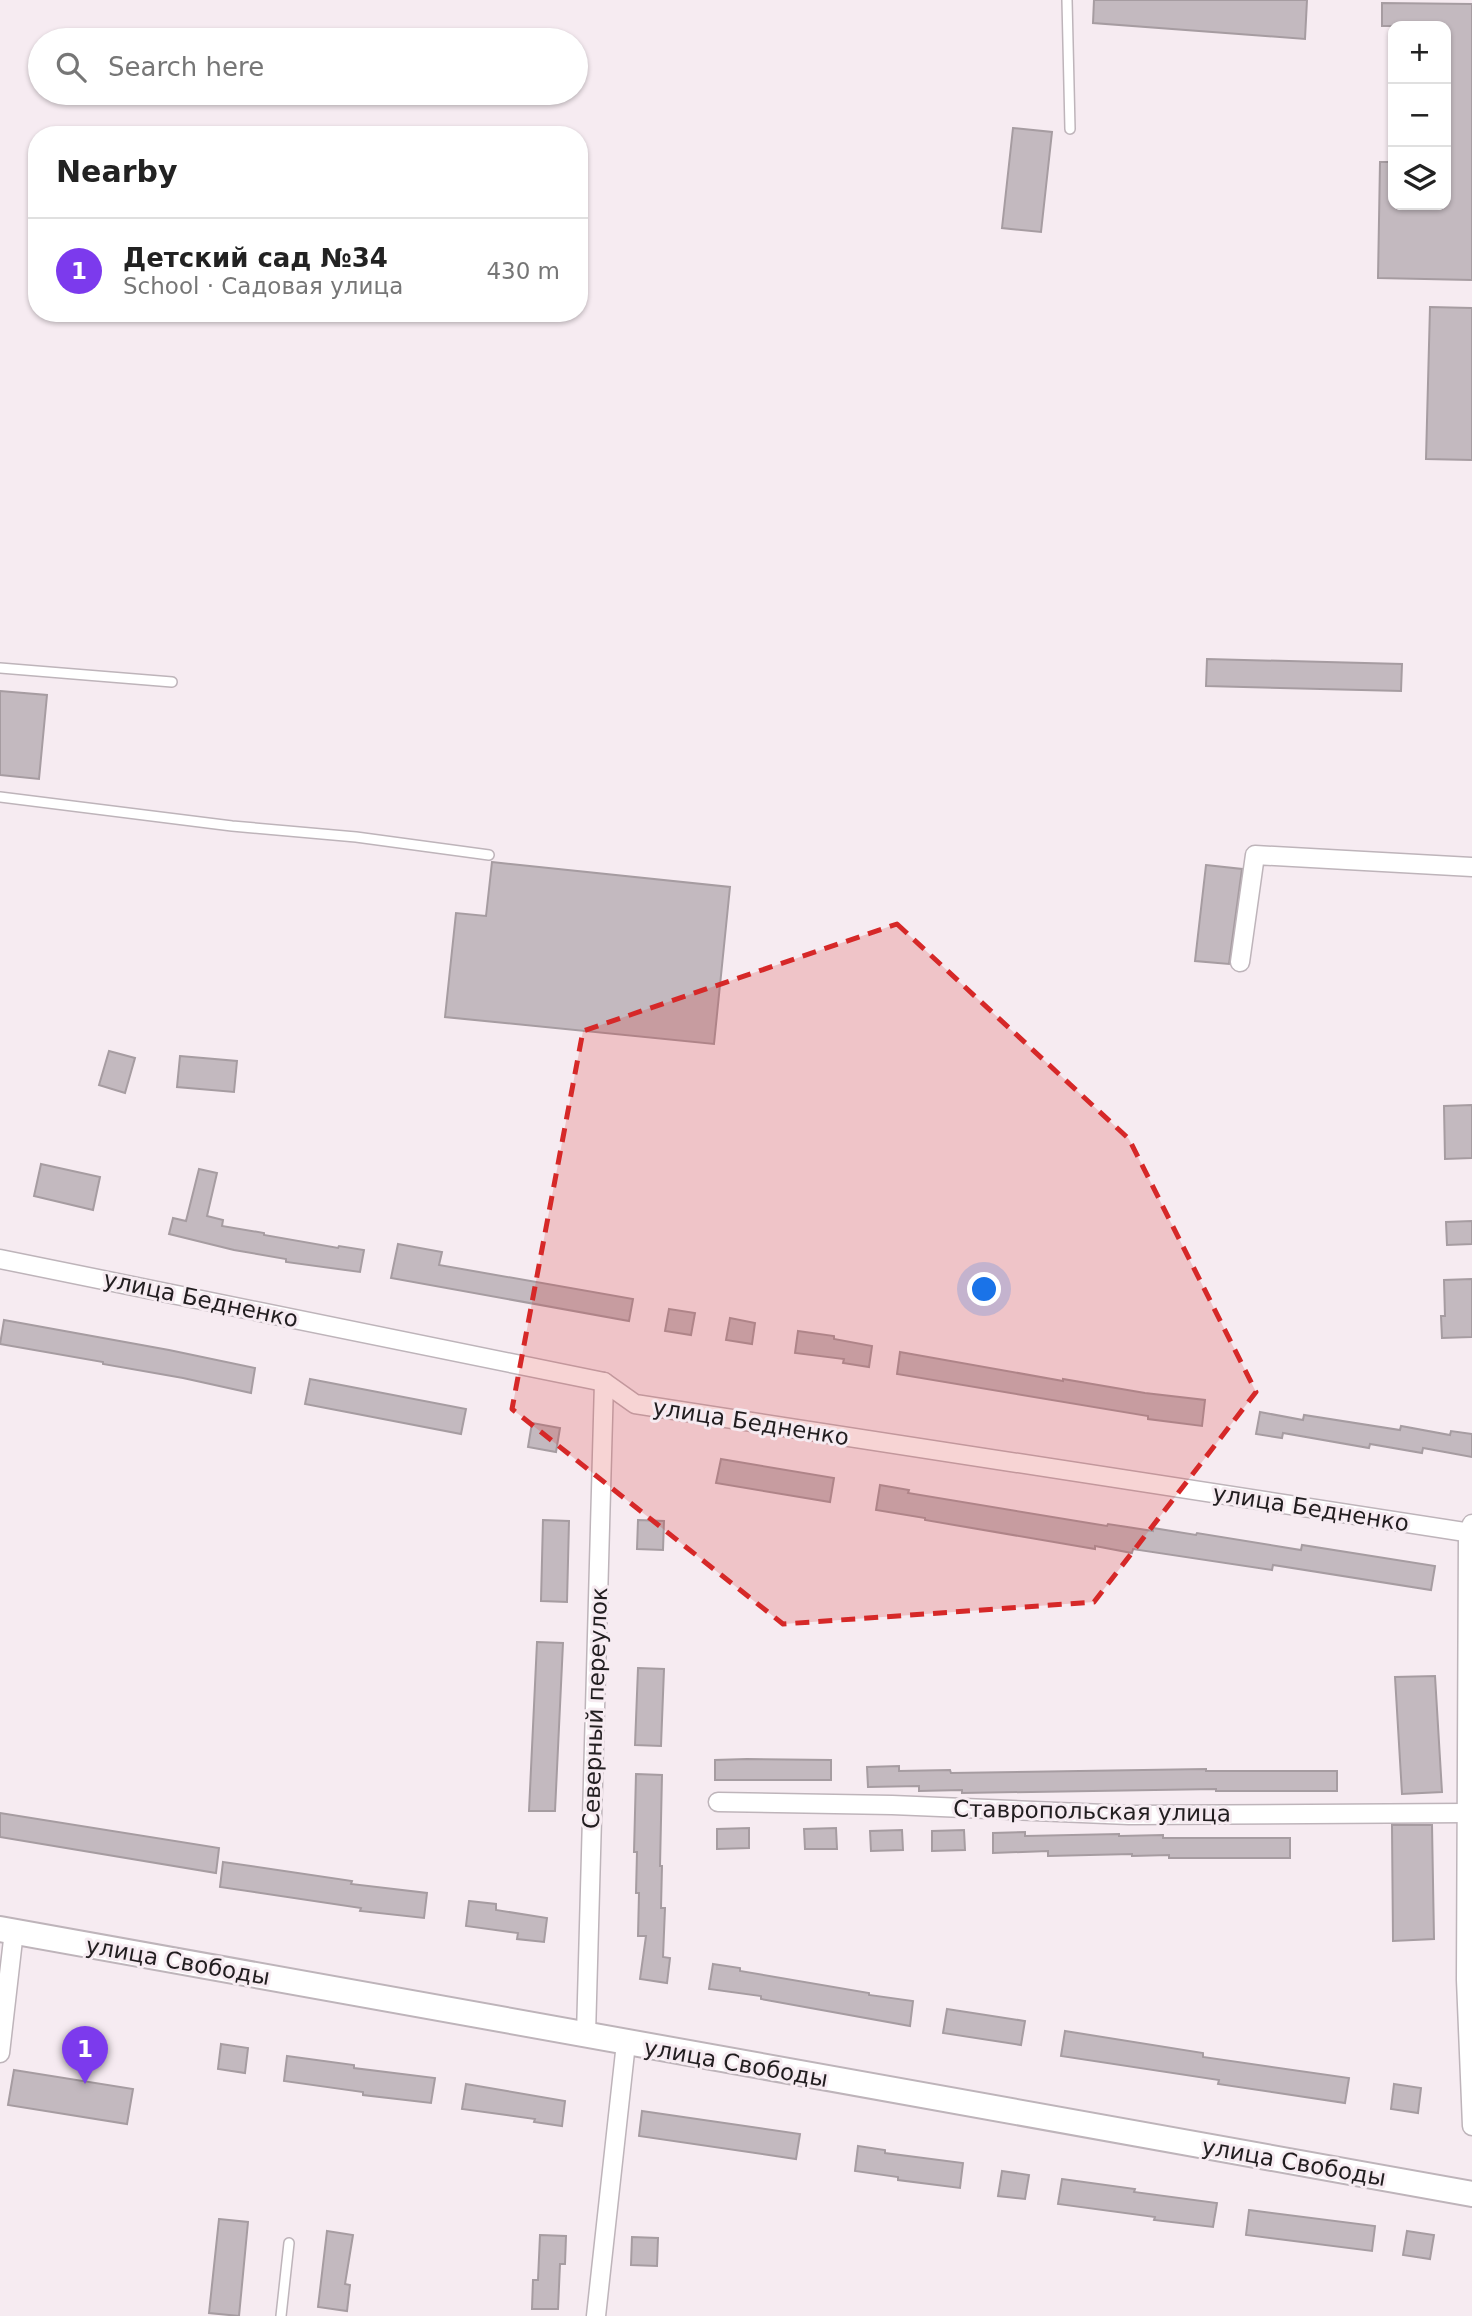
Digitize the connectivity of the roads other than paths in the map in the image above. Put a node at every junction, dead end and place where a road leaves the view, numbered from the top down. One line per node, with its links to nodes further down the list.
1 (1067, 0): 2 (lane)
2 (1070, 129)
3 (0, 668): 4 (lane)
4 (172, 682)
5 (0, 797): 6 (lane)
6 (489, 855)
7 (1472, 867): 8 (street)
8 (1240, 962)
9 (0, 1259): 10 (street, улица Бедненко)
10 (604, 1382): 11 (street, улица Бедненко); 16 (street, Северный переулок)
11 (1471, 1530): 13 (street)
12 (718, 1802): 13 (street, Ставропольская улица)
13 (1466, 1813): 15 (street)
14 (7, 1930): 16 (main road, улица Свободы); 18 (street)
15 (1469, 1980): 19 (street)
16 (586, 2035): 17 (main road, улица Свободы)
17 (626, 2043): 20 (main road, улица Свободы); 23 (street)
18 (0, 2053)
19 (1472, 2126)
20 (1472, 2194)
21 (289, 2243): 22 (lane)
22 (281, 2316)
23 (596, 2316)

